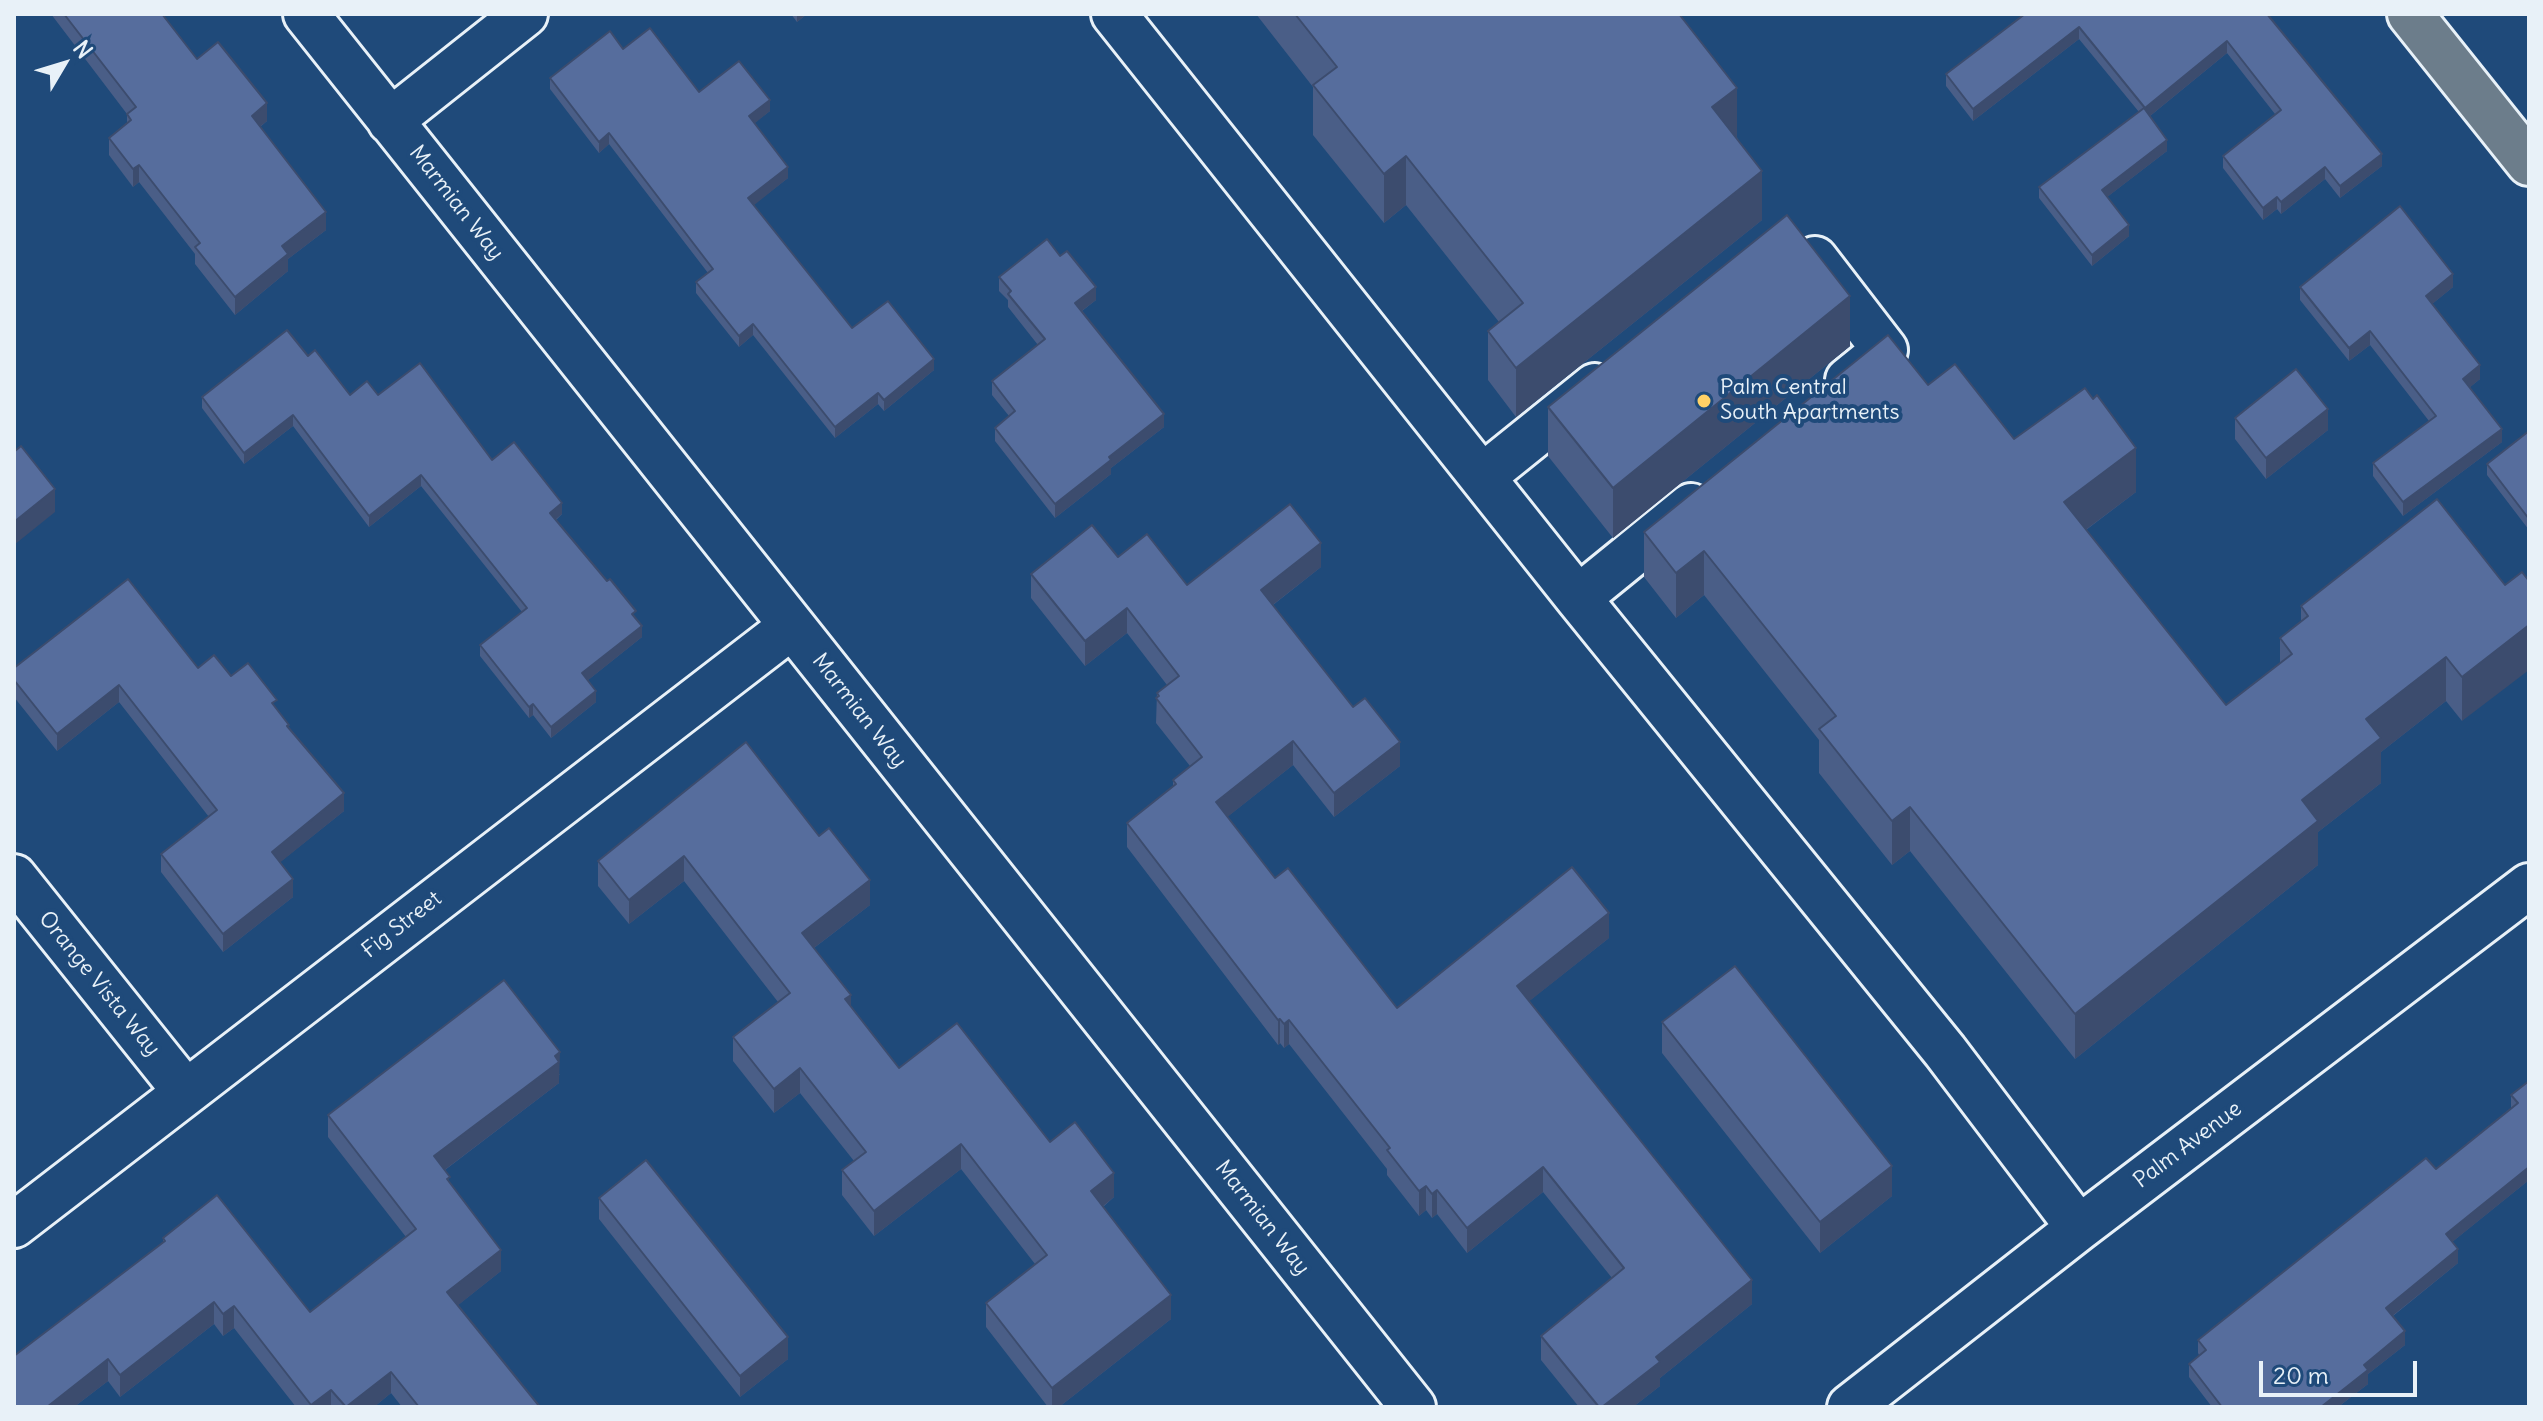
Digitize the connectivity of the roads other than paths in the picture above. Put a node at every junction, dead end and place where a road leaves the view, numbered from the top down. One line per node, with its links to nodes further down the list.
1 (306, 14): 5 (street, Marmian Way)
2 (525, 14): 5 (street)
3 (1114, 14): 10 (street)
4 (2410, 14): 6 (main road)
5 (390, 121): 13 (street, Marmian Way)
6 (2529, 163)
7 (1779, 239): 9 (street)
8 (1630, 358): 10 (street)
9 (1811, 409)
10 (1482, 477): 12 (street)
11 (1725, 479): 12 (street)
12 (1578, 598): 18 (street)
13 (792, 626): 16 (street, Fig Street); 19 (street, Marmian Way)
14 (14, 877): 16 (street, Orange Vista Way)
15 (2529, 886): 18 (street, Palm Avenue)
16 (185, 1091): 17 (street, Fig Street)
17 (14, 1225)
18 (2079, 1228): 20 (street, Palm Avenue)
19 (1413, 1407)
20 (1850, 1407)

